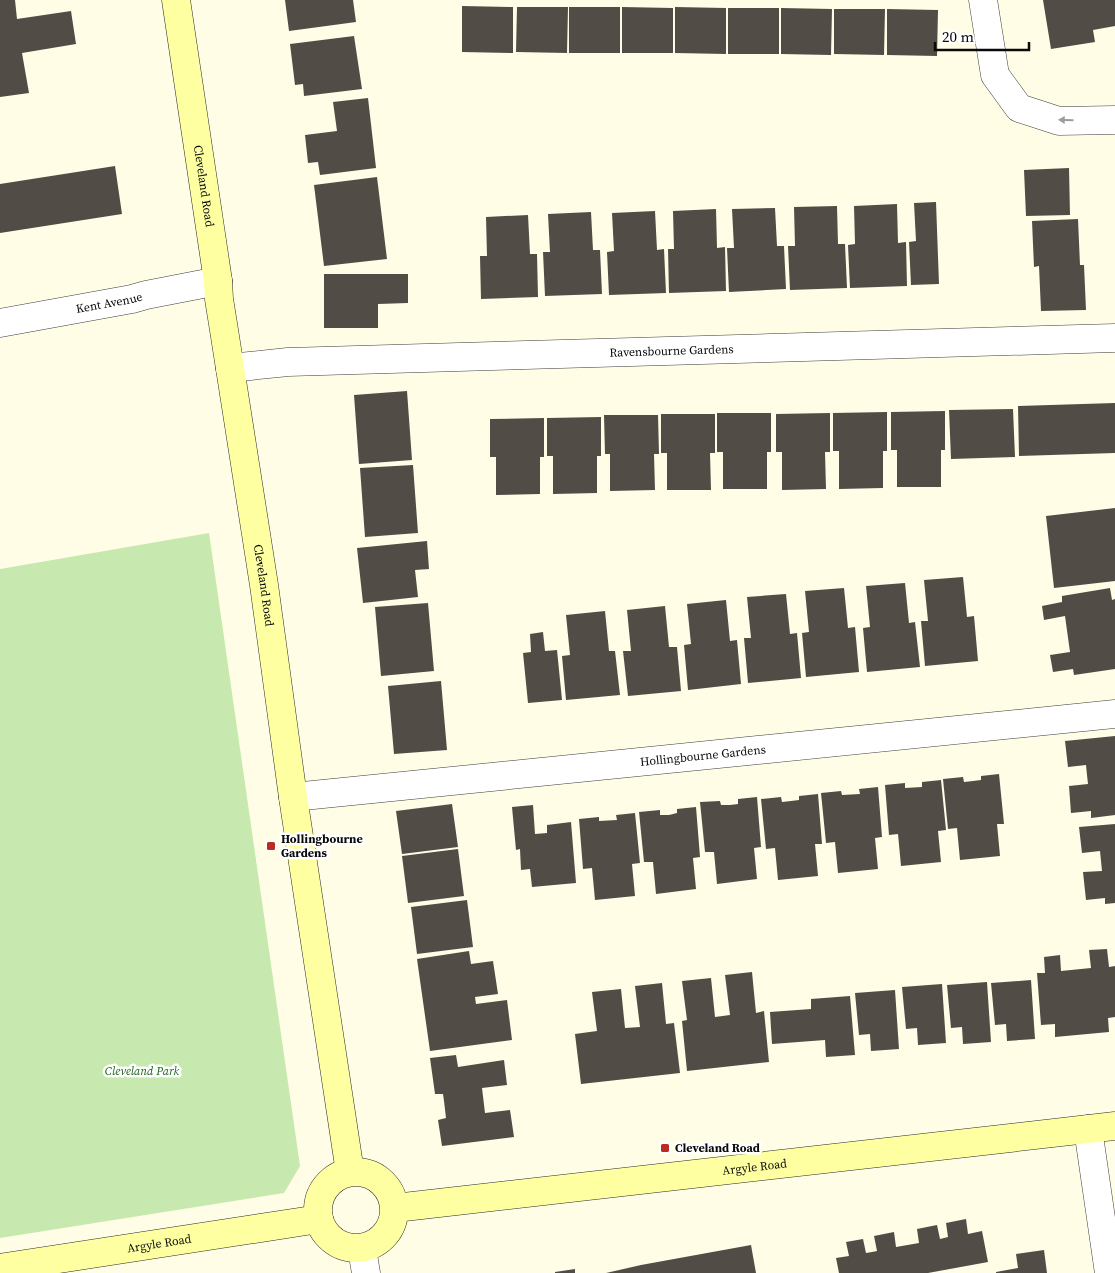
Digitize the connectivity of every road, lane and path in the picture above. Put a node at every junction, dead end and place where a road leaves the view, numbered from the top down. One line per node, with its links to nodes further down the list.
1 (176, 0): 4 (main road, Cleveland Road)
2 (983, 0): 3 (street, one-way to 2)
3 (1115, 120)
4 (218, 282): 5 (street, Kent Avenue); 7 (main road, Cleveland Road)
5 (0, 323)
6 (1115, 338): 7 (street, Ravensbourne Gardens)
7 (230, 368): 9 (main road, Cleveland Road)
8 (1115, 714): 9 (street, Hollingbourne Gardens)
9 (293, 797): 12 (main road, Cleveland Road)
10 (1115, 1126): 11 (main road, Argyle Road)
11 (1088, 1129): 13 (main road, Argyle Road); 17 (street)
12 (350, 1172): 13 (main road); 14 (main road)
13 (395, 1208): 15 (main road)
14 (319, 1219): 15 (main road); 16 (main road, Argyle Road)
15 (364, 1261)
16 (0, 1268)
17 (1109, 1273)

